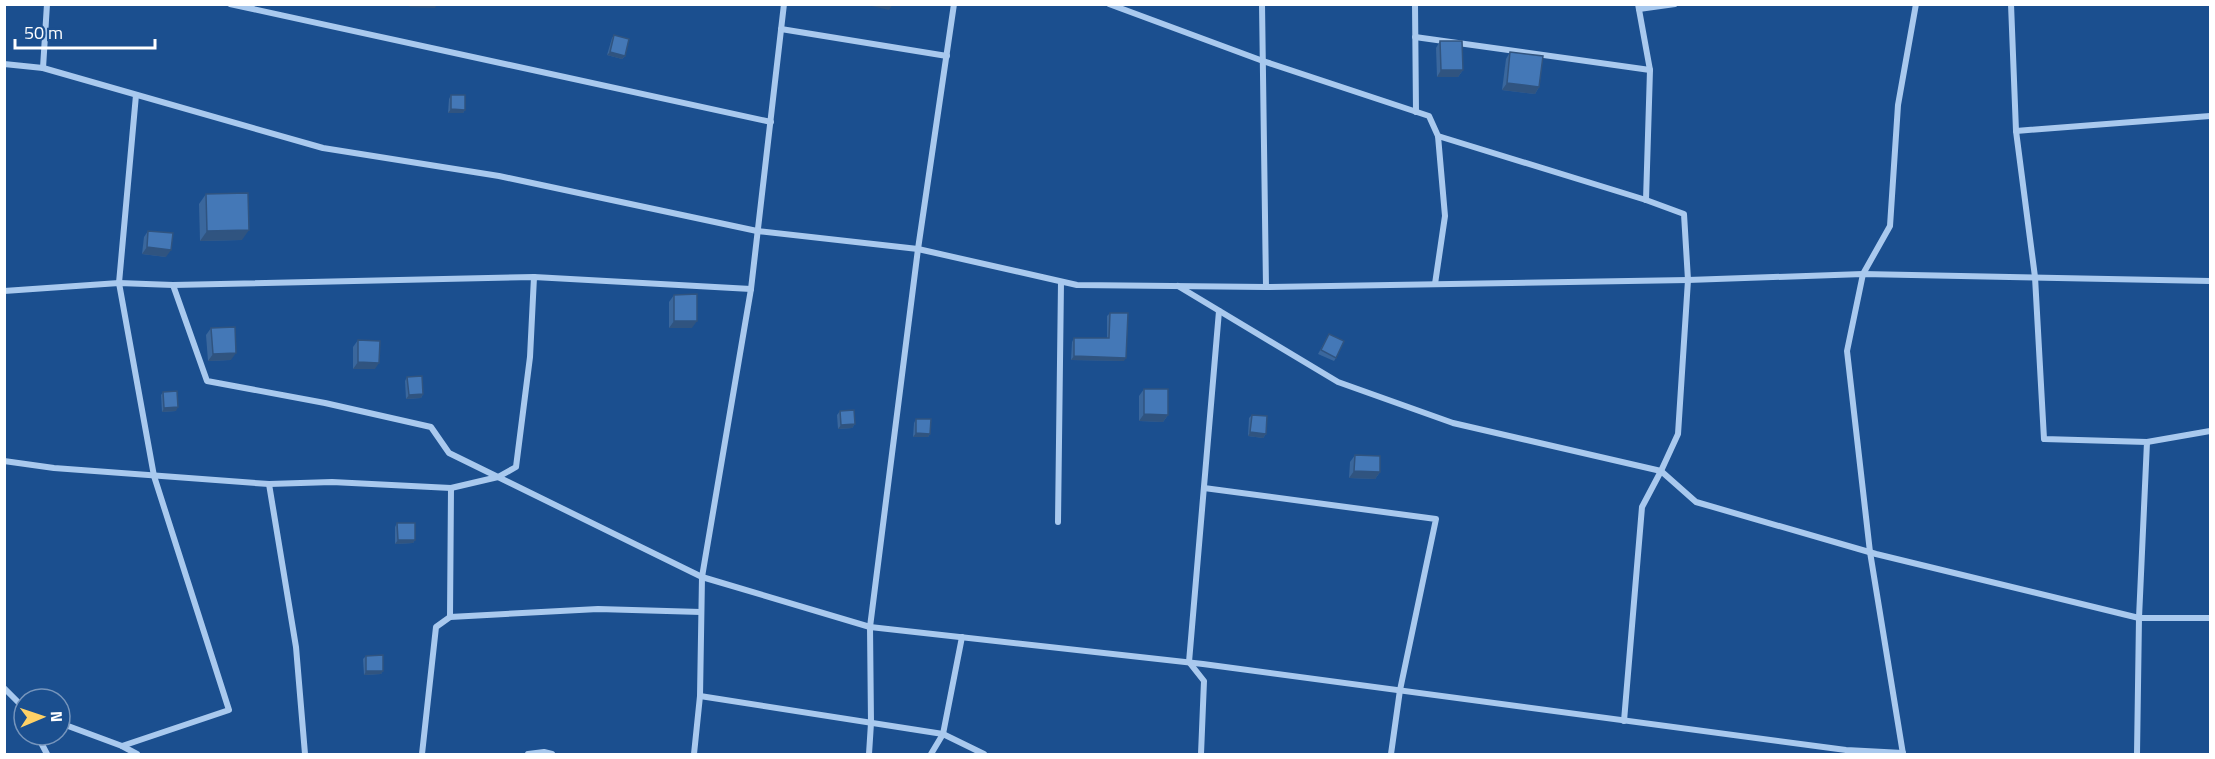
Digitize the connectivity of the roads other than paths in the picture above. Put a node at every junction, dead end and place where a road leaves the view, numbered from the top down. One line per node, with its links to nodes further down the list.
1 (47, 4): 17 (street)
2 (230, 4): 22 (street)
3 (784, 4): 12 (street)
4 (954, 4): 14 (street)
5 (1109, 4): 15 (street)
6 (1262, 4): 15 (street)
7 (1415, 4): 13 (street)
8 (1675, 4): 11 (street)
9 (1916, 4): 28 (street)
10 (2011, 4): 23 (street)
11 (1638, 7): 18 (street)
12 (781, 29): 14 (street); 22 (street)
13 (1415, 37): 18 (street); 20 (street)
14 (947, 56): 27 (street)
15 (1263, 61): 20 (street); 38 (street)
16 (4, 64): 17 (street)
17 (43, 68): 19 (street)
18 (1650, 70): 25 (street)
19 (136, 95): 26 (street); 34 (street)
20 (1416, 112): 24 (street)
21 (2211, 116): 23 (street)
22 (771, 122): 26 (street)
23 (2016, 131): 30 (street)
24 (1438, 136): 25 (street); 35 (street)
25 (1646, 200): 31 (street)
26 (757, 231): 27 (street); 39 (street)
27 (918, 249): 33 (street); 58 (street)
28 (1863, 274): 30 (street); 31 (street); 52 (street)
29 (534, 277): 36 (street); 39 (street); 47 (street)
30 (2035, 278): 32 (street); 43 (street)
31 (1688, 280): 35 (street); 45 (street)
32 (2211, 281)
33 (1061, 282): 37 (street); 51 (street)
34 (119, 284): 36 (street); 40 (street); 46 (street)
35 (1435, 284): 38 (street)
36 (173, 285): 47 (street)
37 (1178, 286): 38 (street); 41 (street)
38 (1266, 287)
39 (751, 289): 53 (street)
40 (4, 291)
41 (1220, 311): 45 (street); 50 (street)
42 (2211, 431): 43 (street)
43 (2147, 442): 56 (street)
44 (4, 461): 46 (street)
45 (1661, 471): 52 (street); 63 (street)
46 (154, 476): 48 (street); 67 (street)
47 (498, 477): 49 (street); 53 (street)
48 (269, 484): 49 (street); 69 (street)
49 (451, 488): 55 (street)
50 (1204, 488): 60 (street); 61 (street)
51 (1058, 522)
52 (1870, 552): 56 (street); 79 (street)
53 (702, 577): 54 (street); 58 (street)
54 (701, 612): 55 (street); 62 (street)
55 (450, 617): 70 (street)
56 (2139, 618): 57 (street); 80 (street)
57 (2211, 618)
58 (870, 627): 59 (street); 64 (street)
59 (962, 637): 60 (street); 66 (street)
60 (1188, 662): 61 (street); 77 (street)
61 (1400, 690): 63 (street); 78 (street)
62 (700, 696): 64 (street); 73 (street)
63 (1624, 721): 79 (street)
64 (871, 723): 66 (street); 74 (street)
65 (72, 727): 67 (street)
66 (943, 734): 75 (street); 76 (street)
67 (122, 746): 68 (street)
68 (137, 754)
69 (305, 754)
70 (422, 754)
71 (528, 754): 72 (street)
72 (552, 754)
73 (694, 754)
74 (869, 754)
75 (931, 754)
76 (984, 754)
77 (1201, 754)
78 (1391, 754)
79 (1903, 754)
80 (2137, 754)

